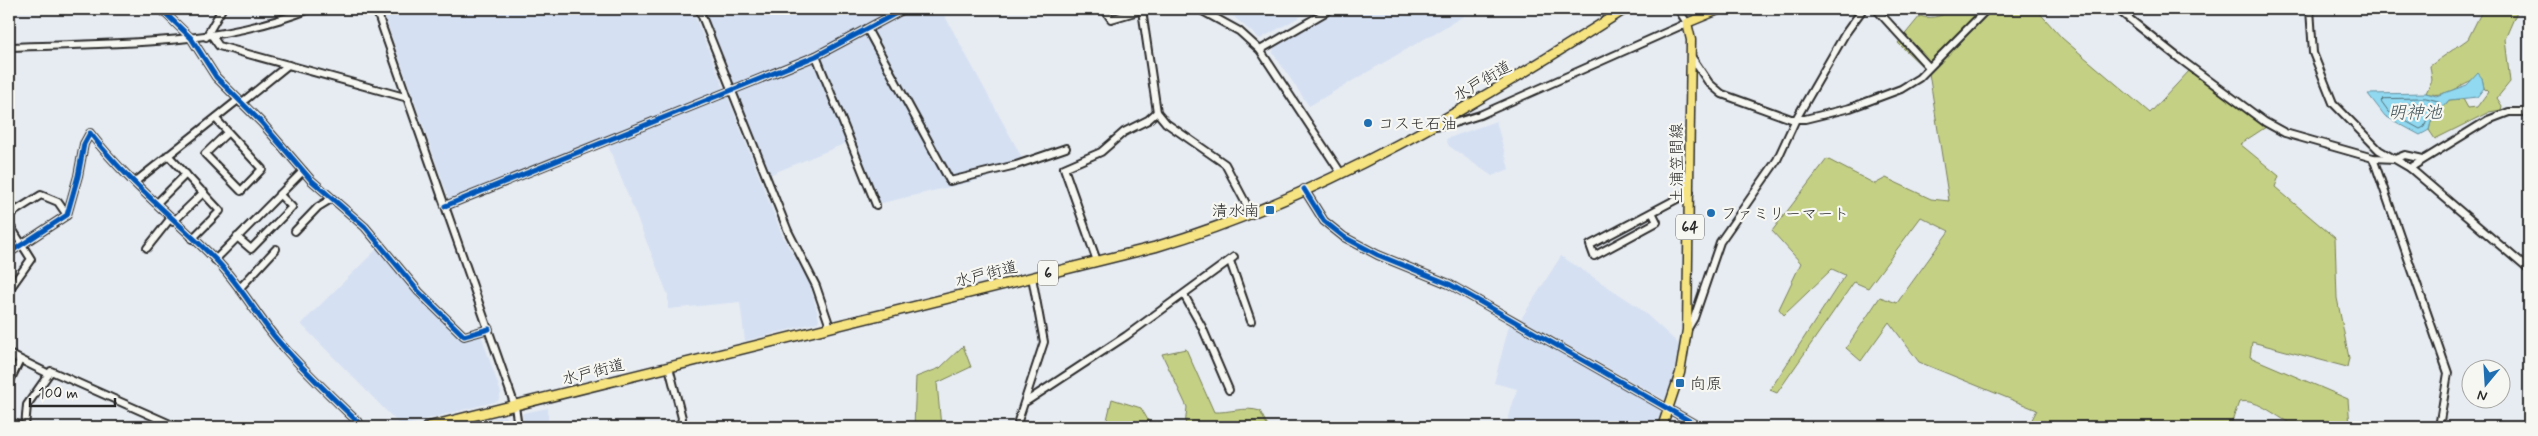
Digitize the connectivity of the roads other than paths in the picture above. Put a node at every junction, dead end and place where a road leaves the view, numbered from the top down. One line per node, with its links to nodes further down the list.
1 (161, 9): 22 (street)
2 (222, 9): 21 (street)
3 (310, 9): 21 (street)
4 (376, 9): 30 (street)
5 (699, 9): 29 (street)
6 (904, 9): 20 (street)
7 (1104, 9): 8 (street)
8 (1143, 9): 32 (street)
9 (1199, 9): 24 (street)
10 (1331, 9): 24 (street)
11 (1625, 9): 36 (highway, 水戸街道 / 6)
12 (1678, 9): 19 (street)
13 (1720, 9): 19 (main road)
14 (1863, 9): 35 (street)
15 (1876, 9): 28 (street)
16 (1987, 9): 28 (street)
17 (2117, 9): 40 (street)
18 (2310, 9): 41 (street)
19 (1687, 23): 26 (main road, 土浦笠間線 / 64); 36 (street)
20 (867, 29): 25 (street); 38 (street)
21 (209, 36): 22 (street); 27 (street)
22 (191, 38): 23 (street); 31 (street)
23 (9, 48)
24 (1260, 50): 45 (street)
25 (816, 56): 29 (street); 54 (street)
26 (1690, 56): 35 (street); 50 (main road, 土浦笠間線 / 64)
27 (288, 65): 30 (street); 31 (street)
28 (1928, 66): 35 (street)
29 (731, 90): 55 (street); 77 (street)
30 (408, 98): 55 (street)
31 (239, 102): 34 (street); 44 (street)
32 (1157, 112): 57 (street); 70 (street)
33 (2529, 112): 42 (street)
34 (216, 119): 37 (street); 39 (street)
35 (1796, 119): 79 (street)
36 (1432, 126): 45 (highway, 水戸街道 / 6)
37 (228, 132): 37 (street)
38 (1066, 148)
39 (168, 155): 46 (street); 47 (street)
40 (2373, 158): 41 (street); 99 (street)
41 (2395, 159): 42 (street); 43 (street)
42 (2423, 159): 43 (street)
43 (2410, 168): 71 (street)
44 (303, 171): 51 (street); 52 (street)
45 (1341, 173): 48 (highway, 水戸街道 / 6)
46 (186, 174): 49 (street); 53 (street)
47 (135, 182): 53 (street); 59 (street)
48 (1304, 189): 57 (highway, 水戸街道 / 6); 88 (street)
49 (204, 192): 60 (street); 64 (street)
50 (1690, 192): 56 (street); 79 (main road, 土浦笠間線 / 64)
51 (279, 194): 63 (street); 63 (street)
52 (331, 199): 62 (street); 78 (street)
53 (157, 203): 60 (street)
54 (876, 205)
55 (445, 206): 78 (street)
56 (1652, 212): 56 (street)
57 (1251, 213): 70 (highway, 水戸街道 / 6)
58 (9, 215): 59 (street)
59 (67, 215): 65 (street)
60 (171, 220): 64 (street); 66 (street)
61 (9, 224): 65 (street)
62 (295, 231)
63 (237, 237): 69 (street)
64 (192, 239): 69 (street)
65 (22, 244): 68 (street); 74 (street)
66 (147, 248)
67 (276, 249): 73 (street)
68 (9, 253)
69 (215, 260): 73 (street)
70 (1097, 261): 72 (highway, 水戸街道 / 6)
71 (2529, 270)
72 (1032, 277): 77 (highway, 水戸街道 / 6); 86 (street)
73 (239, 289): 93 (street)
74 (9, 290)
75 (1184, 295): 76 (street); 85 (street); 86 (street)
76 (1251, 321)
77 (830, 327): 82 (highway, 水戸街道 / 6)
78 (489, 329): 87 (street)
79 (1687, 330): 88 (main road, 土浦笠間線 / 64)
80 (9, 354): 81 (street)
81 (20, 360): 83 (street); 84 (street)
82 (669, 367): 87 (highway, 水戸街道 / 6); 96 (street)
83 (49, 374): 91 (street); 92 (street)
84 (9, 383)
85 (1229, 390)
86 (1027, 401): 90 (street)
87 (515, 406): 94 (highway, 水戸街道 / 6); 95 (street)
88 (1669, 409): 97 (main road, 土浦笠間線 / 64); 98 (street)
89 (9, 422): 91 (street)
90 (1018, 425)
91 (25, 426)
92 (177, 427)
93 (363, 427)
94 (427, 427)
95 (518, 427)
96 (680, 427)
97 (1662, 427)
98 (1700, 427)
99 (2439, 427)

